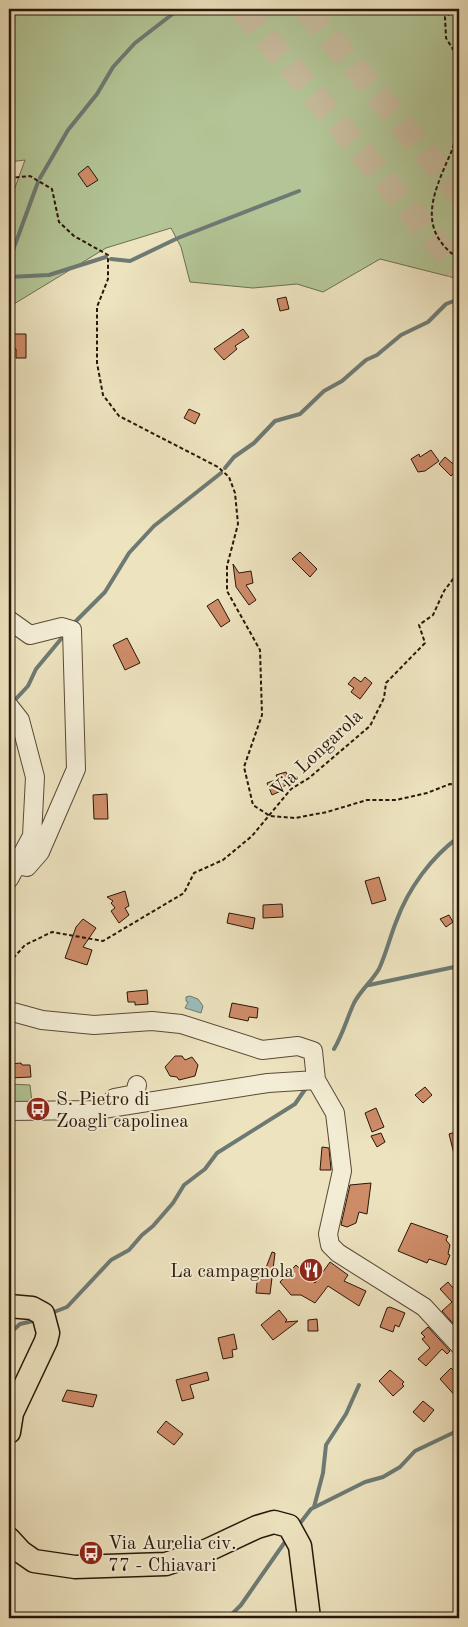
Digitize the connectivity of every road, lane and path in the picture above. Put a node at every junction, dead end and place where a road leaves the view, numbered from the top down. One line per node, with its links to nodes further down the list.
1 (456, 9): 2 (path)
2 (459, 59)
3 (459, 132): 5 (path)
4 (9, 178): 11 (path)
5 (459, 259)
6 (459, 571): 11 (path, Via Longarola)
7 (9, 620): 12 (street)
8 (9, 706): 9 (street)
9 (14, 720): 12 (street)
10 (459, 785): 11 (path)
11 (270, 816): 13 (path, Via Longarola)
12 (13, 872)
13 (9, 963)
14 (9, 1010): 15 (street)
15 (316, 1080): 17 (street); 20 (street)
16 (137, 1085): 17 (street)
17 (80, 1110): 18 (street)
18 (9, 1111)
19 (9, 1306): 21 (main road)
20 (459, 1346)
21 (9, 1432)
22 (9, 1539): 23 (main road)
23 (310, 1618)

